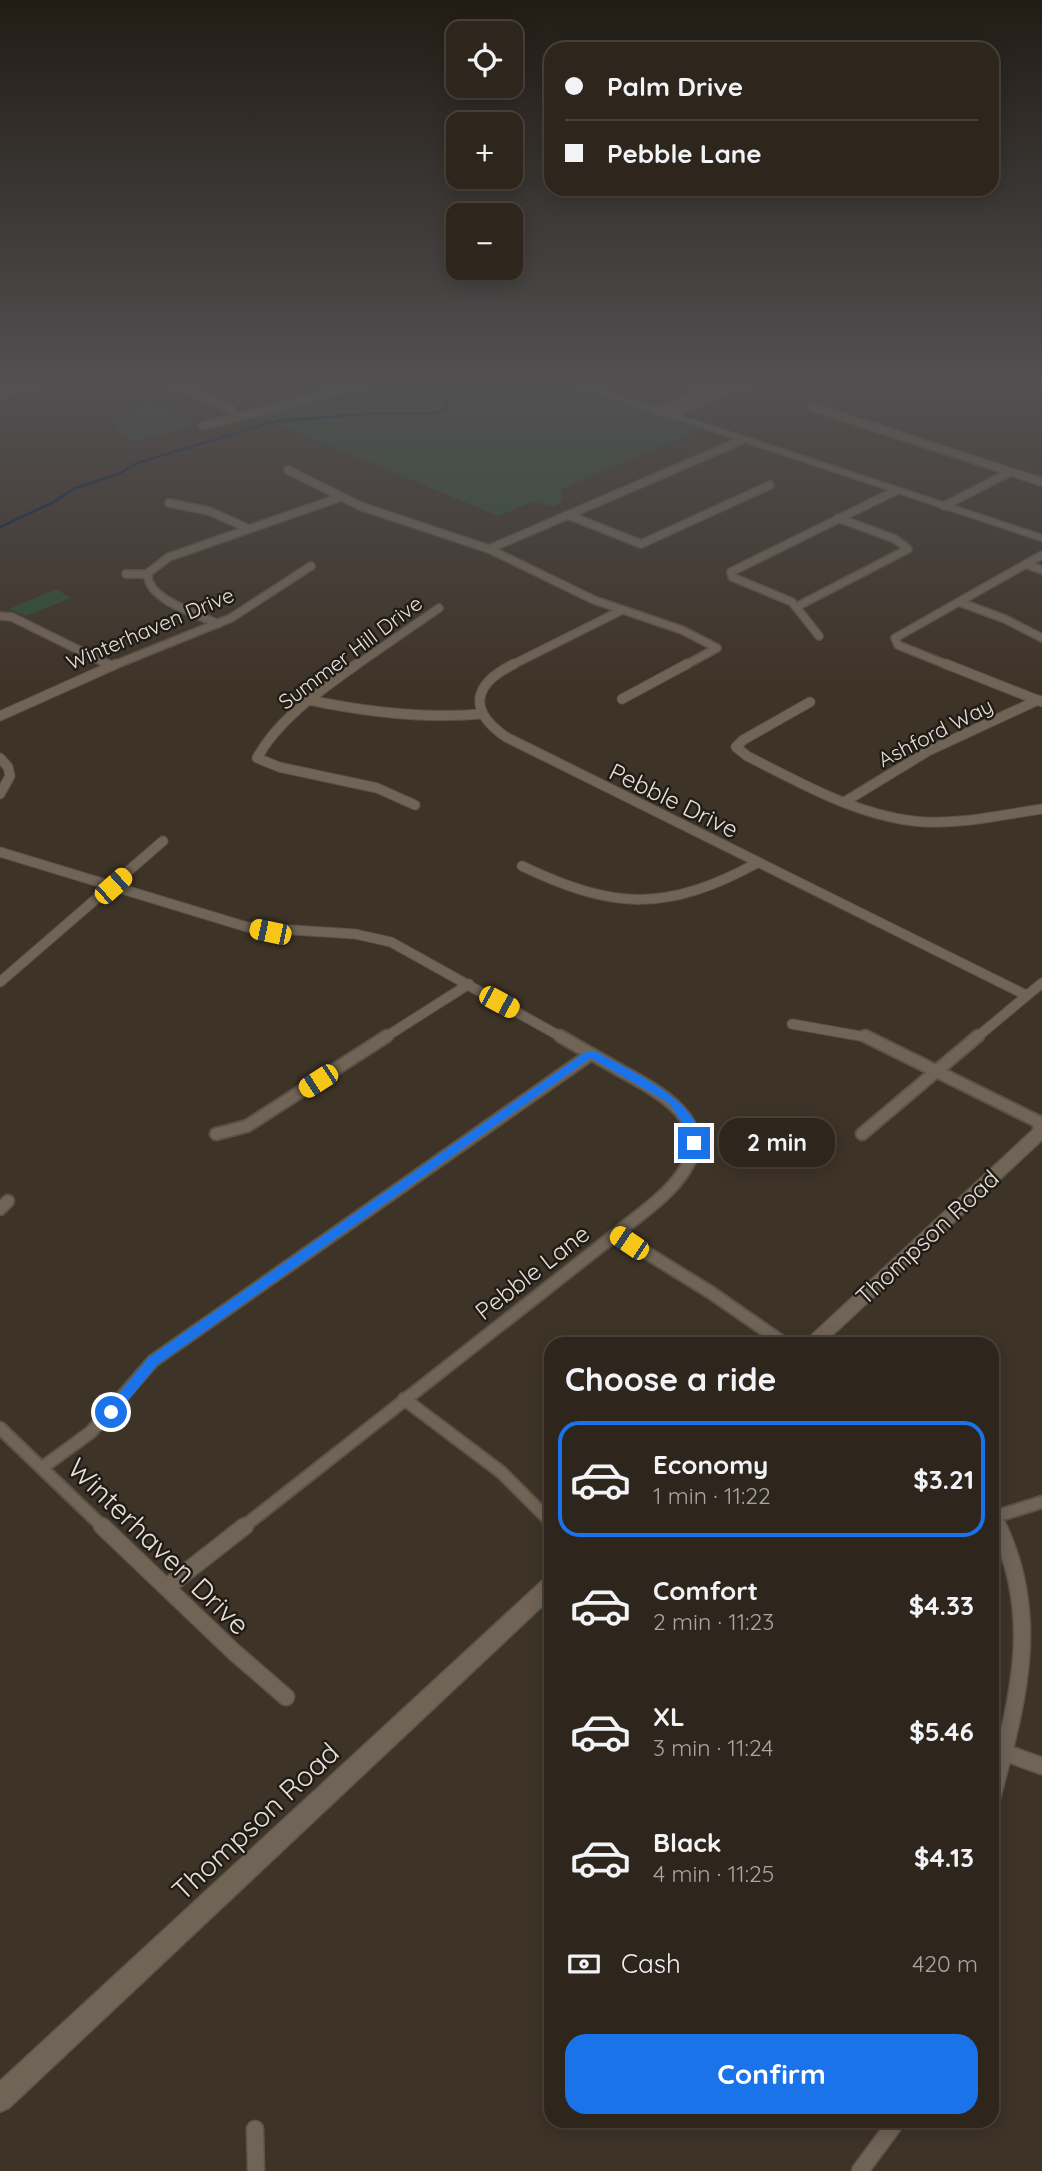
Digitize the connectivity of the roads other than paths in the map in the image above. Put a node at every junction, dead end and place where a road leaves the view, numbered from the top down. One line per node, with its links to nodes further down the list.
1 (314, 483): 7 (street)
2 (642, 483): 10 (street)
3 (871, 483): 6 (street)
4 (988, 483): 9 (street)
5 (770, 485): 10 (street)
6 (895, 491): 9 (street); 11 (street)
7 (341, 497): 12 (street); 14 (street)
8 (169, 503): 12 (street)
9 (944, 506): 13 (street)
10 (568, 515): 14 (street)
11 (838, 518): 22 (street); 22 (street)
12 (247, 527): 20 (street)
13 (1042, 538)
14 (489, 549): 24 (street)
15 (1042, 555): 16 (street)
16 (1025, 564): 18 (street); 21 (street)
17 (311, 566): 26 (street, Winterhaven Drive)
18 (1042, 570)
19 (126, 574): 20 (street)
20 (147, 574): 26 (street)
21 (959, 602): 28 (street); 32 (street)
22 (798, 606): 27 (street)
23 (439, 608): 31 (street, Summer Hill Drive)
24 (622, 610): 30 (street); 34 (street)
25 (0, 615): 29 (street)
26 (218, 624): 29 (street, Winterhaven Drive)
27 (819, 636)
28 (1042, 638)
29 (111, 666): 35 (street, Winterhaven Drive)
30 (622, 699)
31 (310, 700): 34 (street); 39 (street, Summer Hill Drive)
32 (1040, 701): 38 (street, Ashford Way)
33 (810, 702): 38 (street)
34 (480, 714): 43 (street, Pebble Drive)
35 (0, 716)
36 (0, 758): 37 (street)
37 (0, 794)
38 (846, 801): 40 (street)
39 (415, 805)
40 (1042, 809)
41 (163, 841): 45 (street)
42 (0, 852): 45 (street, Pebble Lane)
43 (757, 863): 44 (street); 49 (street, Pebble Drive)
44 (522, 866)
45 (113, 886): 46 (street); 48 (street, Pebble Lane)
46 (0, 982)
47 (1042, 983): 49 (street)
48 (469, 984): 51 (street, Pebble Lane); 54 (street)
49 (1026, 995): 52 (street)
50 (792, 1024): 52 (street)
51 (591, 1054): 56 (street, Pebble Lane); 61 (street)
52 (937, 1069): 53 (street); 55 (street)
53 (1041, 1132): 58 (street, Thompson Road)
54 (216, 1134)
55 (862, 1134)
56 (616, 1234): 57 (street); 59 (street, Pebble Lane)
57 (776, 1337)
58 (819, 1337)
59 (404, 1399): 64 (street); 66 (street, Pebble Lane)
60 (0, 1428): 61 (street, Winterhaven Drive)
61 (43, 1467): 66 (street, Winterhaven Drive)
62 (1042, 1502): 63 (street)
63 (999, 1513)
64 (544, 1515)
65 (999, 1530): 69 (street)
66 (167, 1587): 68 (street, Winterhaven Drive)
67 (544, 1593): 72 (street, Thompson Road)
68 (286, 1697)
69 (999, 1746)
70 (999, 1750): 71 (street)
71 (1042, 1766)
72 (0, 2099)
73 (892, 2128): 76 (street)
74 (255, 2129): 75 (street)
75 (256, 2171)
76 (860, 2171)

